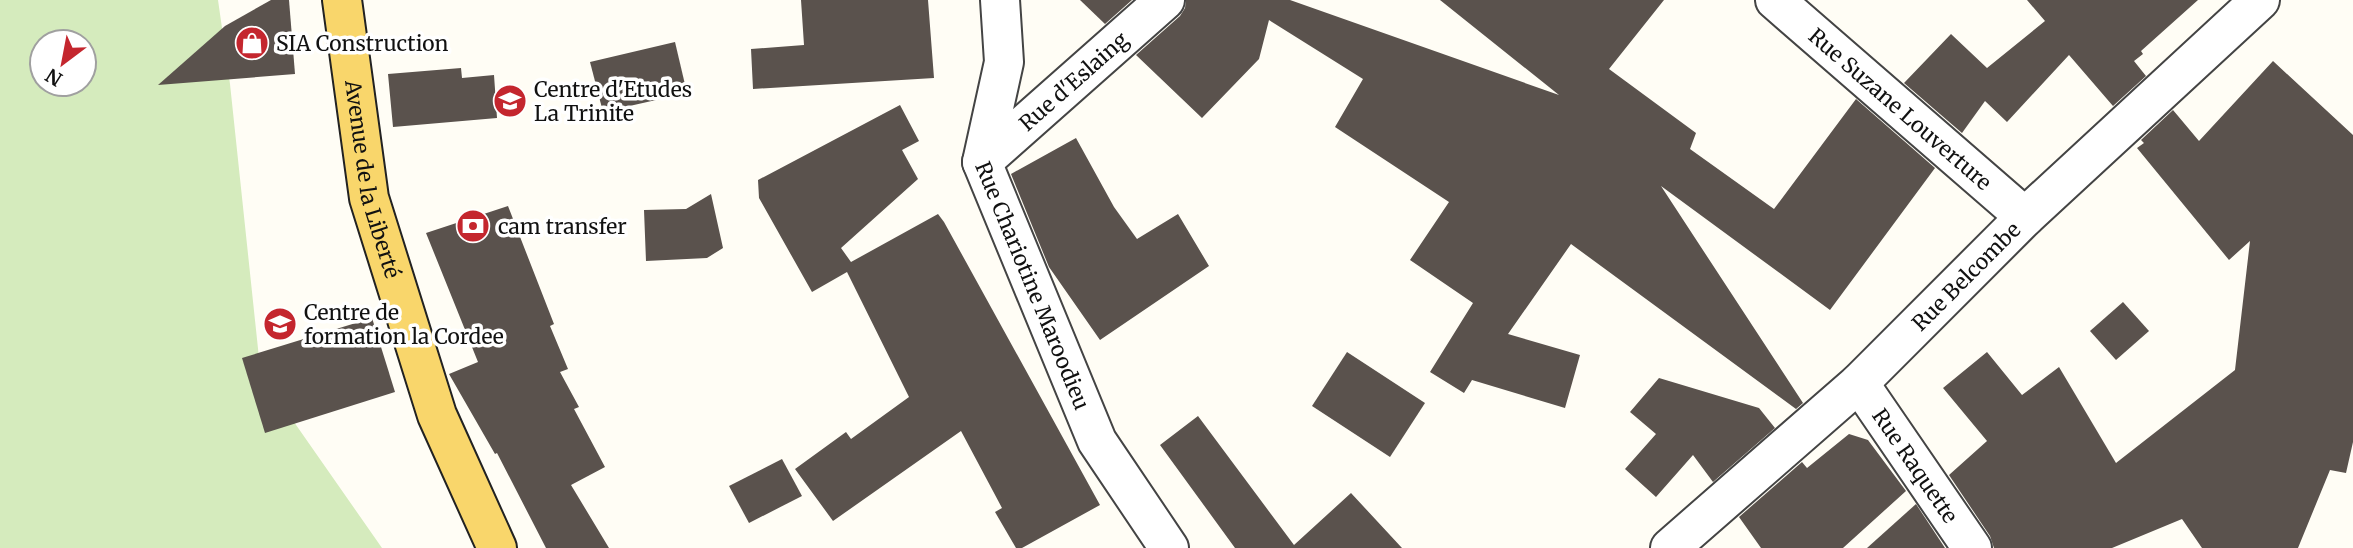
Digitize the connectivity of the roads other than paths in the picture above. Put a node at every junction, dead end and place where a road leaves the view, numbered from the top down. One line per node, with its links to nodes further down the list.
1 (342, 0): 9 (main road, Avenue de la Liberté)
2 (1000, 0): 6 (street, Rue Chariotine Maroodieu)
3 (1164, 0): 6 (street, Rue d'Eslaing)
4 (1775, 0): 7 (street, Rue Suzane Louverture)
5 (2260, 0): 7 (street, Rue Belcombe)
6 (982, 162): 10 (street, Rue Chariotine Maroodieu)
7 (2025, 217): 8 (street, Rue Belcombe)
8 (1859, 383): 11 (street, Rue Belcombe); 12 (street, Rue Raquette)
9 (497, 548)
10 (1170, 548)
11 (1670, 548)
12 (1972, 548)

